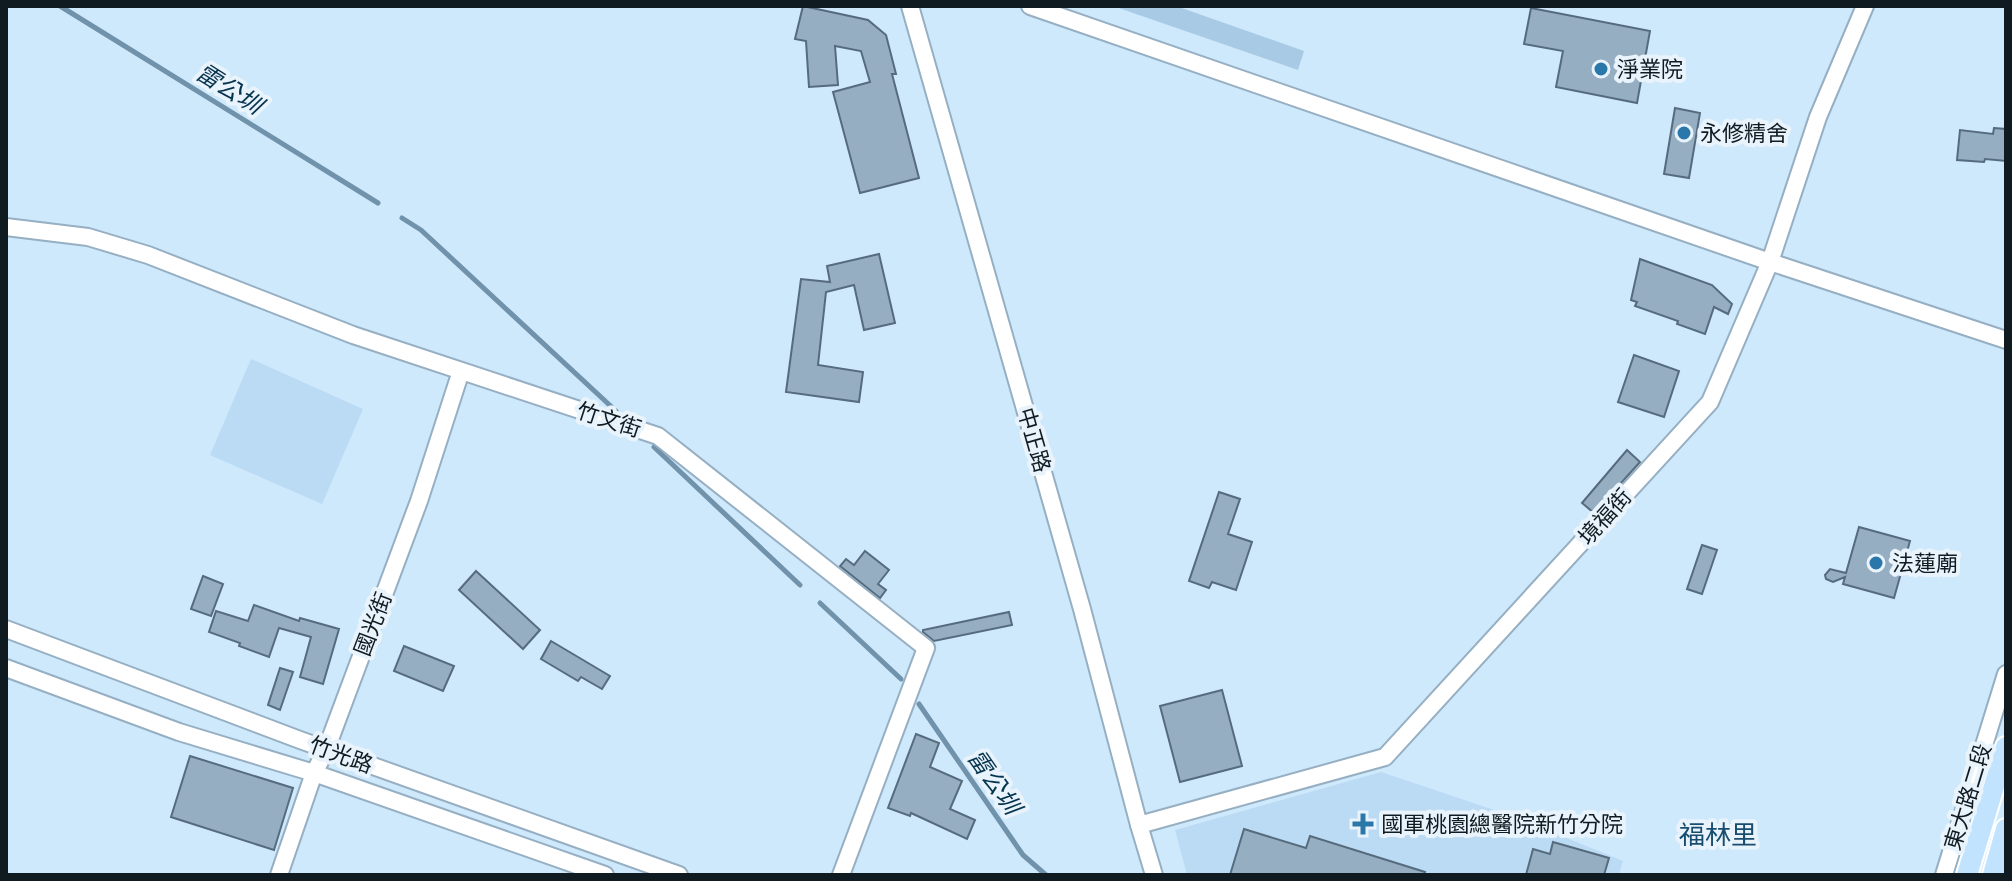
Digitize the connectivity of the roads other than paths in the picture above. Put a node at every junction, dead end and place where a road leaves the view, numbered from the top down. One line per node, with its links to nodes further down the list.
1 (910, 6): 14 (street, 中正路)
2 (1030, 6): 5 (street)
3 (1865, 6): 5 (street, 境福街)
4 (6, 227): 7 (street, 竹文街)
5 (1770, 262): 6 (street); 14 (street, 境福街)
6 (2006, 340)
7 (461, 371): 12 (street, 國光街); 19 (street, 竹文街)
8 (6, 629): 12 (street, 竹光路)
9 (6, 668): 13 (street, 竹光路)
10 (2006, 674): 21 (street, 東大路二段)
11 (2006, 747): 22 (main road, 東大路二段)
12 (326, 750): 13 (street, 國光街); 18 (street, 竹光路)
13 (314, 773): 16 (street, 國光街); 17 (street, 竹光路)
14 (1139, 825): 20 (street, 中正路)
15 (2006, 829): 23 (main road, 東大路二段)
16 (279, 875)
17 (605, 875)
18 (679, 875)
19 (841, 875)
20 (1154, 875)
21 (1944, 875)
22 (1967, 875)
23 (1993, 875)

